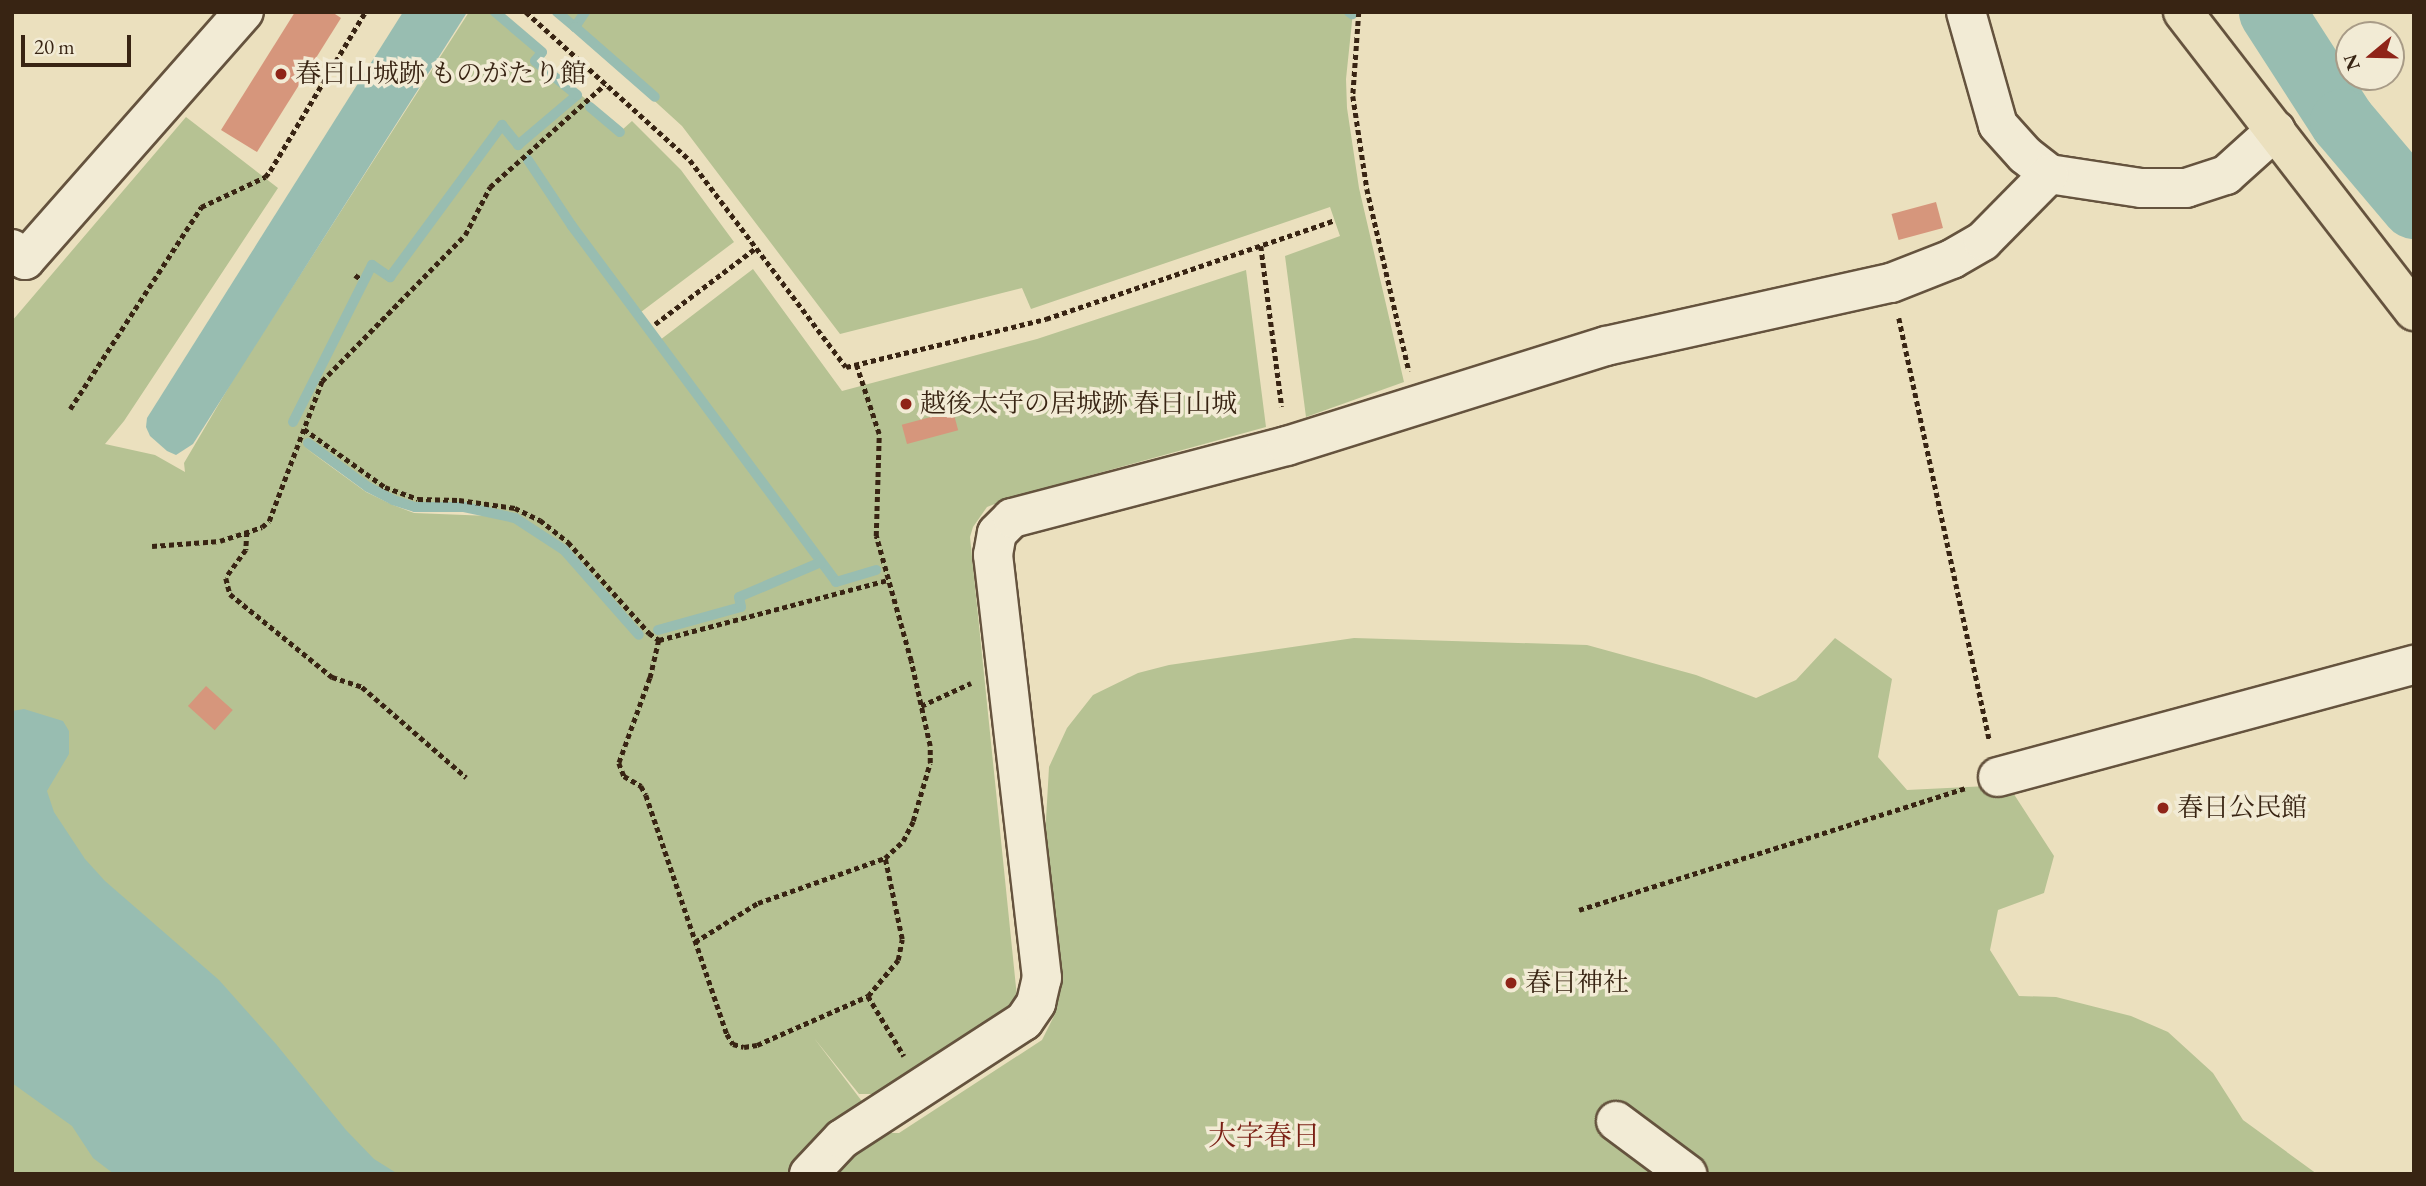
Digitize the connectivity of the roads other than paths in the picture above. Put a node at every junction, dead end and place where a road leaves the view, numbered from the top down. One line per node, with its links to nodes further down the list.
1 (244, 12): 6 (street)
2 (1966, 12): 5 (street)
3 (2183, 12): 4 (main road)
4 (2276, 130): 5 (street); 7 (main road)
5 (2049, 174): 11 (street)
6 (12, 249)
7 (2414, 311)
8 (2414, 664): 9 (street)
9 (1998, 777)
10 (1616, 1121): 12 (street)
11 (809, 1174)
12 (1687, 1174)

